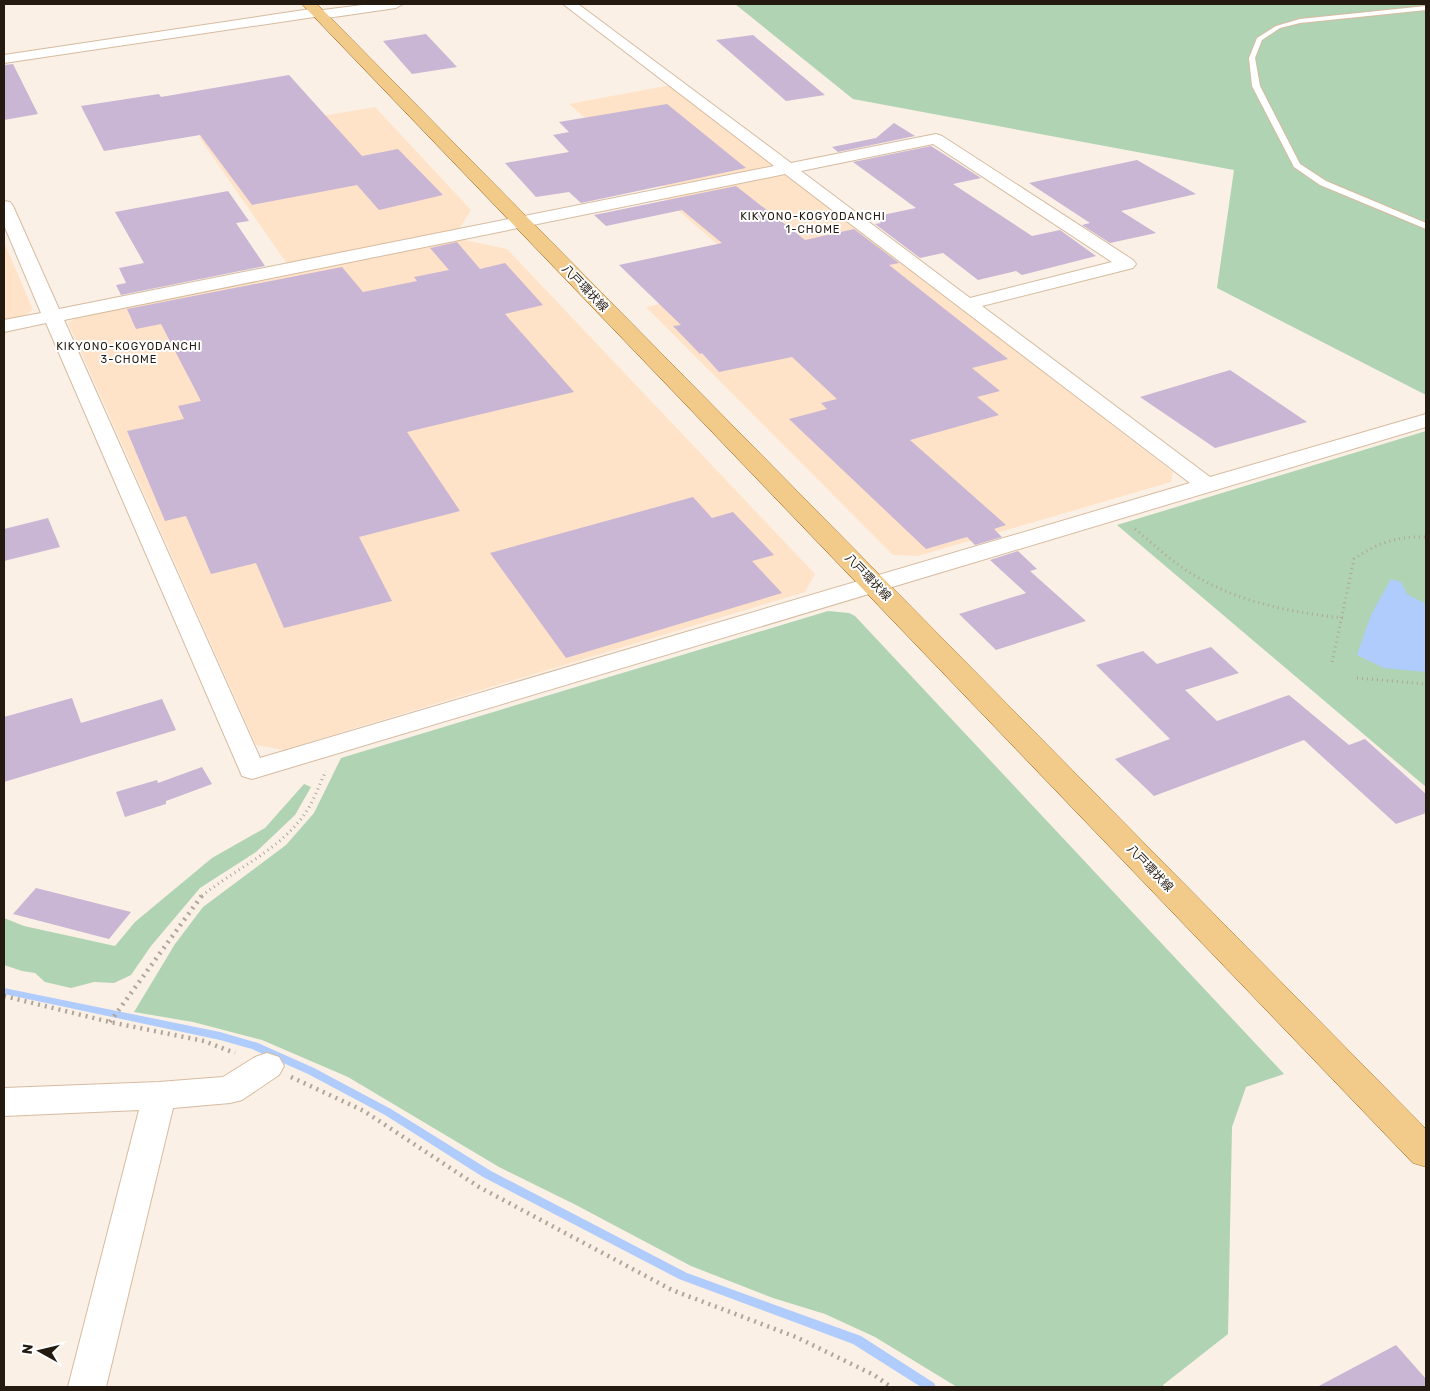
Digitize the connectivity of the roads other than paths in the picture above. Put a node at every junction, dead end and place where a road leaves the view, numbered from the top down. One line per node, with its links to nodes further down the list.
1 (396, 4): 4 (street)
2 (570, 4): 6 (street)
3 (1426, 8): 9 (lane)
4 (315, 10): 5 (street); 8 (main road, 八戸環状線)
5 (4, 59)
6 (788, 169): 8 (street); 10 (street); 10 (street)
7 (4, 206): 11 (street)
8 (522, 223): 11 (street); 15 (main road, 八戸環状線)
9 (1426, 226)
10 (967, 304): 14 (street)
11 (52, 317): 12 (street); 15 (street)
12 (4, 326)
13 (1426, 420): 14 (street)
14 (1206, 484): 15 (street)
15 (875, 584): 19 (main road, 八戸環状線)
16 (267, 1066): 17 (street)
17 (159, 1096): 18 (street); 20 (street)
18 (4, 1102)
19 (1426, 1152)
20 (87, 1387)

